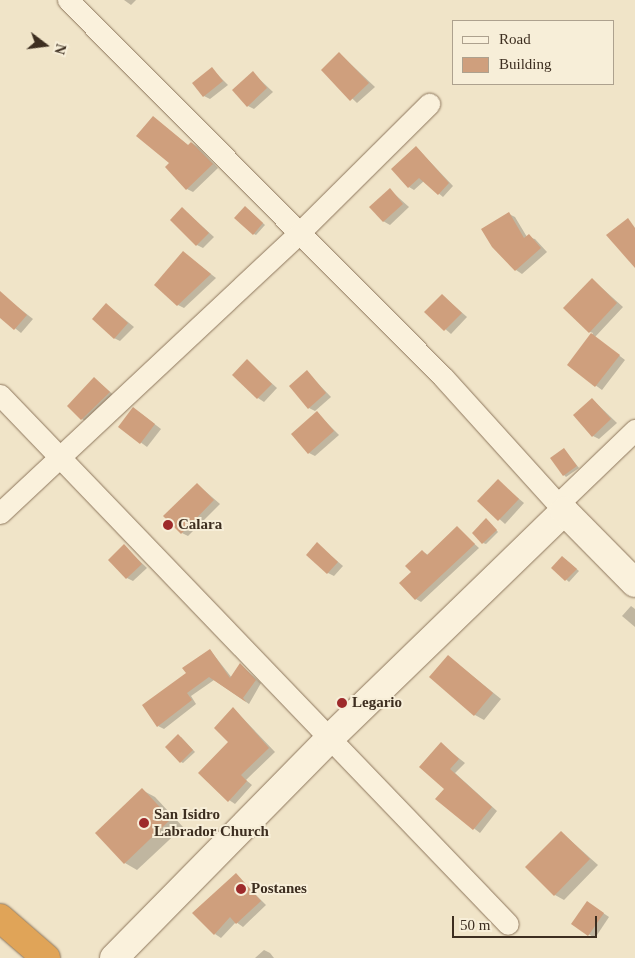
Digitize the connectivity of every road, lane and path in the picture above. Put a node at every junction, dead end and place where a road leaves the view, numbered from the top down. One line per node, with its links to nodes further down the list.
1 (68, 0): 3 (street)
2 (429, 104): 3 (street)
3 (298, 234): 6 (street); 7 (street)
4 (0, 394): 6 (street)
5 (635, 430): 7 (street)
6 (59, 457): 8 (street); 10 (street)
7 (561, 508): 9 (street); 10 (street)
8 (0, 513)
9 (635, 583)
10 (330, 738): 12 (street); 14 (street)
11 (0, 918): 13 (highway)
12 (508, 924)
13 (46, 958)
14 (114, 958)

